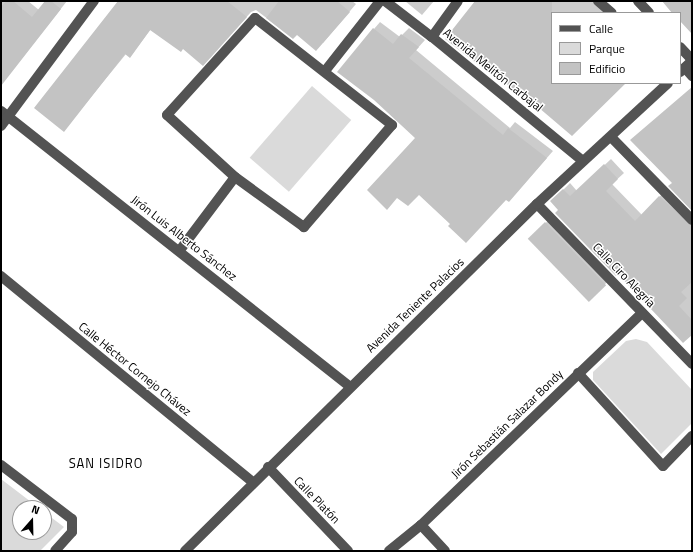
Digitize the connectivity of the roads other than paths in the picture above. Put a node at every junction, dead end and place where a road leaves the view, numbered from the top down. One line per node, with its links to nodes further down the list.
1 (94, 1): 16 (street)
2 (380, 1): 13 (street)
3 (384, 1): 9 (street, Avenida Melitón Carbajal)
4 (458, 1): 9 (street)
5 (598, 1): 7 (street)
6 (638, 1): 8 (street)
7 (611, 12)
8 (648, 12)
9 (432, 37): 19 (street, Avenida Melitón Carbajal)
10 (681, 48): 11 (street)
11 (692, 60): 12 (street)
12 (682, 70): 14 (street)
13 (325, 71): 20 (street); 20 (street)
14 (692, 76)
15 (667, 84): 18 (street, Avenida Teniente Palacios)
16 (5, 114): 17 (street); 23 (street, Jirón Luis Alberto Sánchez)
17 (1, 126)
18 (611, 137): 19 (street, Avenida Teniente Palacios); 22 (street)
19 (584, 161): 21 (street, Avenida Teniente Palacios)
20 (235, 177): 23 (street)
21 (537, 204): 25 (street, Calle Ciro Alegría); 28 (street, Avenida Teniente Palacios)
22 (692, 220)
23 (180, 250): 28 (street, Jirón Luis Alberto Sánchez)
24 (1, 276): 32 (street, Calle Héctor Cornejo Chávez)
25 (642, 313): 26 (street, Calle Ciro Alegría); 27 (street, Jirón Sebastián Salazar Bondy)
26 (692, 364)
27 (578, 373): 29 (street); 33 (street, Jirón Sebastián Salazar Bondy)
28 (350, 387): 31 (street, Avenida Teniente Palacios)
29 (692, 436)
30 (1, 465): 34 (street)
31 (268, 468): 32 (street, Avenida Teniente Palacios); 36 (street, Calle Platón)
32 (253, 482): 35 (street, Avenida Teniente Palacios)
33 (421, 525): 37 (street, Jirón Sebastián Salazar Bondy); 38 (street)
34 (55, 551)
35 (185, 551)
36 (348, 551)
37 (389, 551)
38 (445, 551)

